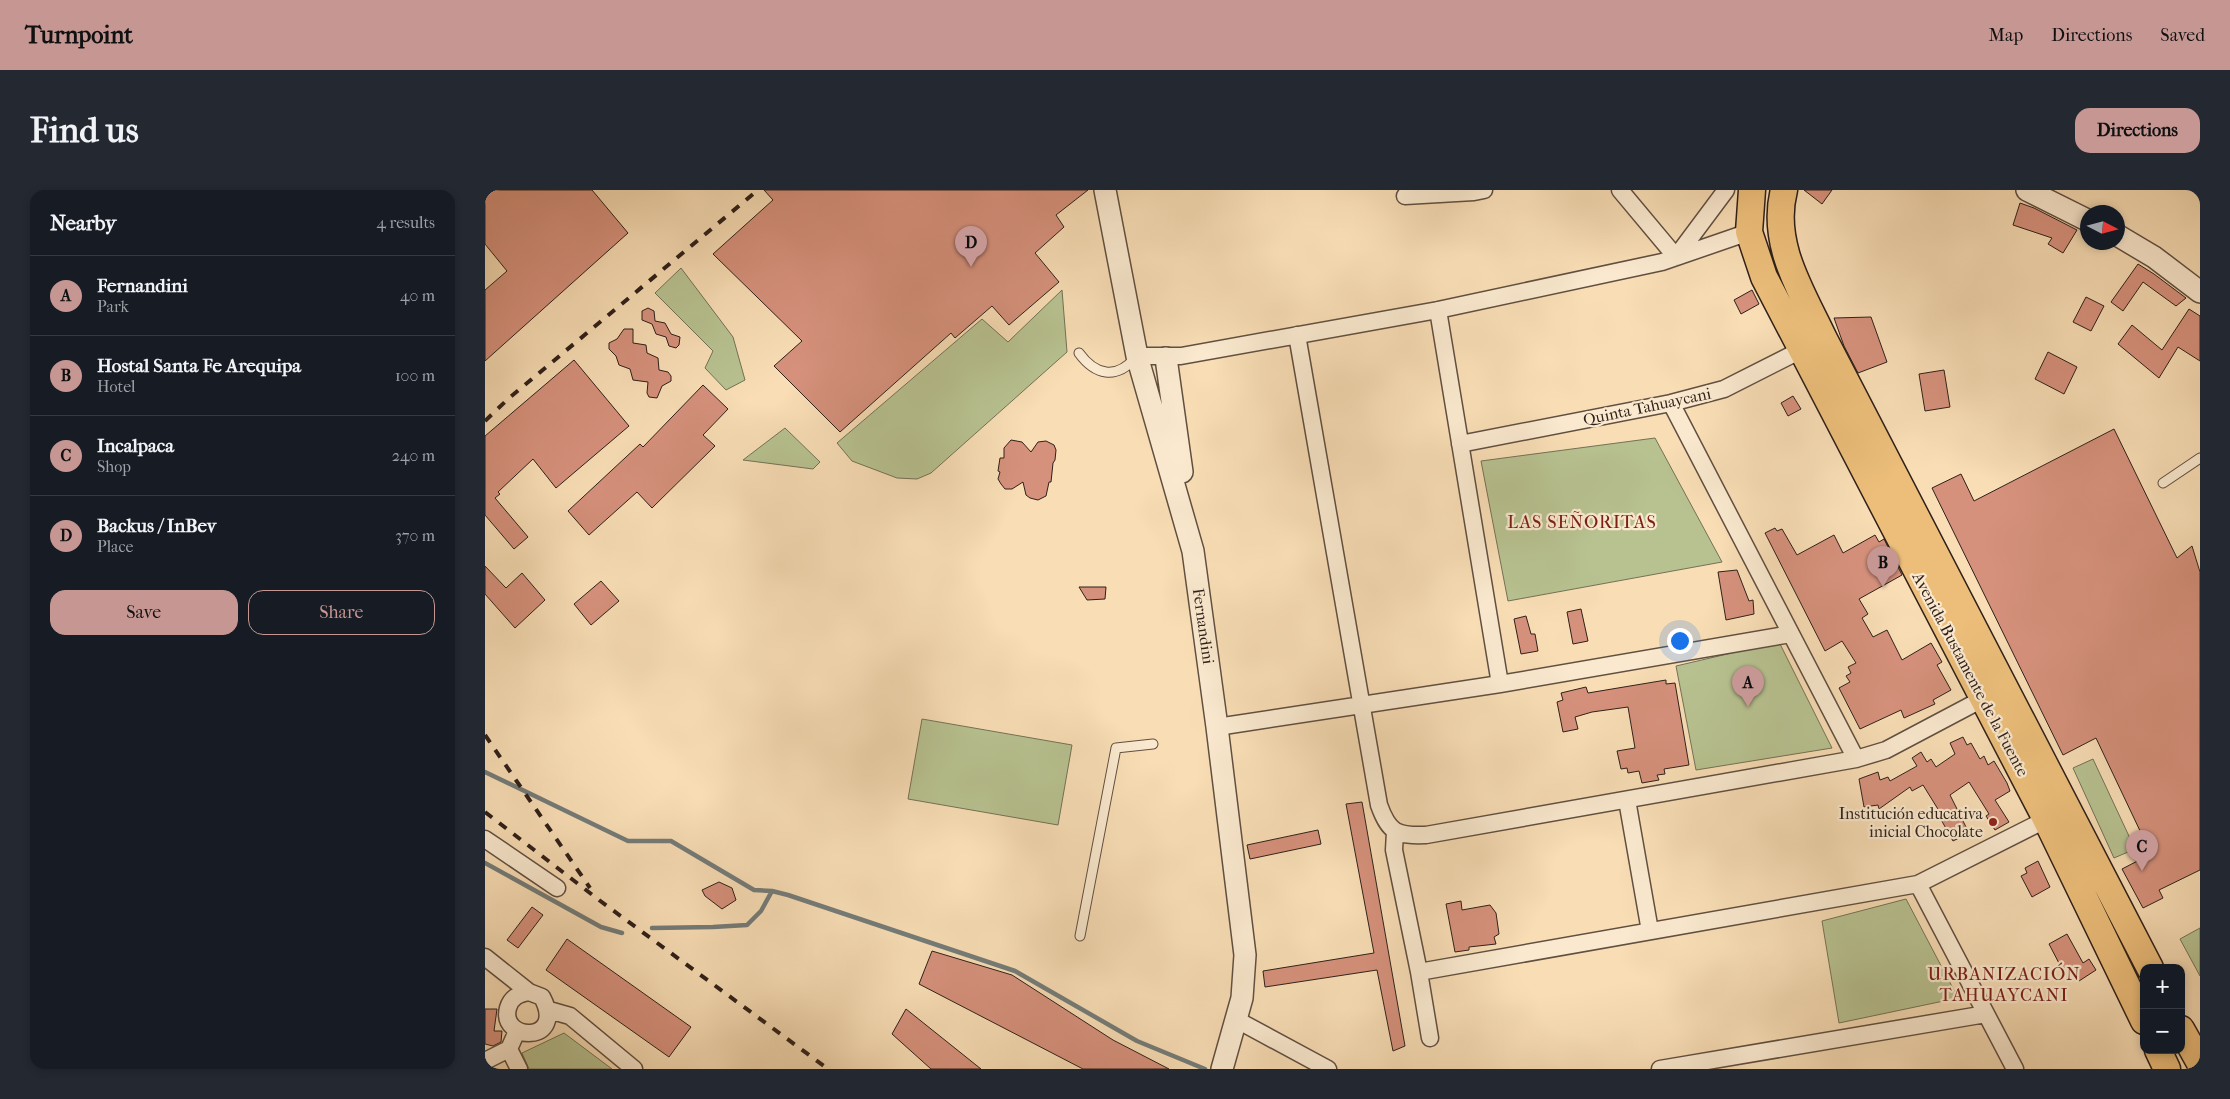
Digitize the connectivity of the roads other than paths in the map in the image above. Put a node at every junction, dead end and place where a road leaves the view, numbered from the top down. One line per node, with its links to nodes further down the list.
1 (1105, 190): 19 (street, Fernandini)
2 (1419, 190): 3 (street)
3 (1484, 190)
4 (1620, 190): 12 (street)
5 (1726, 190): 12 (street)
6 (1752, 190): 10 (main road, Avenida Bustamente de la Fuente)
7 (1784, 190): 16 (main road, Avenida Bustamente de la Fuente)
8 (2027, 190): 9 (street)
9 (2080, 216)
10 (1749, 232): 12 (street); 17 (main road, Avenida Bustamente de la Fuente)
11 (2125, 240): 13 (street)
12 (1676, 257): 14 (street)
13 (2200, 292)
14 (1438, 310): 15 (street); 22 (street)
15 (1297, 336): 20 (street); 29 (street)
16 (1824, 339): 17 (street, Quinta Tahuaycani); 28 (main road, Avenida Bustamente de la Fuente)
17 (1801, 350): 21 (street, Quinta Tahuaycani); 28 (main road, Avenida Bustamente de la Fuente)
18 (1079, 353): 19 (lane)
19 (1137, 356): 20 (street); 25 (street, Fernandini)
20 (1166, 358): 25 (street)
21 (1671, 403): 22 (street, Quinta Tahuaycani); 26 (street)
22 (1460, 444): 27 (street)
23 (2200, 458): 24 (lane)
24 (2163, 483)
25 (1193, 552): 30 (street, Fernandini)
26 (1791, 634): 27 (street); 32 (street)
27 (1500, 684): 29 (street)
28 (1994, 693): 32 (street); 34 (main road, Avenida Bustamente de la Fuente)
29 (1362, 704): 30 (street); 35 (street)
30 (1217, 727): 48 (street, Fernandini)
31 (1153, 744): 40 (lane)
32 (1856, 759): 33 (street)
33 (1627, 800): 35 (street); 39 (street)
34 (2057, 814): 37 (street); 42 (main road, Avenida Bustamente de la Fuente); 46 (main road, Avenida Bustamente de la Fuente)
35 (1395, 832): 43 (street)
36 (485, 839): 38 (street)
37 (1917, 884): 39 (street); 47 (street)
38 (557, 888)
39 (1649, 931): 43 (street)
40 (1080, 936)
41 (485, 957): 44 (street)
42 (2148, 964)
43 (1419, 972): 51 (street)
44 (529, 992): 45 (street); 49 (street)
45 (549, 1010): 49 (street); 58 (street)
46 (2140, 1011)
47 (1986, 1014): 60 (street); 61 (street)
48 (1237, 1020): 56 (street, Fernandini); 59 (street)
49 (517, 1031): 52 (street)
50 (2187, 1034): 55 (main road)
51 (1430, 1038)
52 (509, 1049): 54 (street); 57 (street)
53 (2160, 1054): 62 (main road)
54 (485, 1061)
55 (2200, 1064)
56 (1223, 1068)
57 (519, 1069)
58 (634, 1069)
59 (1328, 1069)
60 (1660, 1069)
61 (2015, 1069)
62 (2167, 1069)

